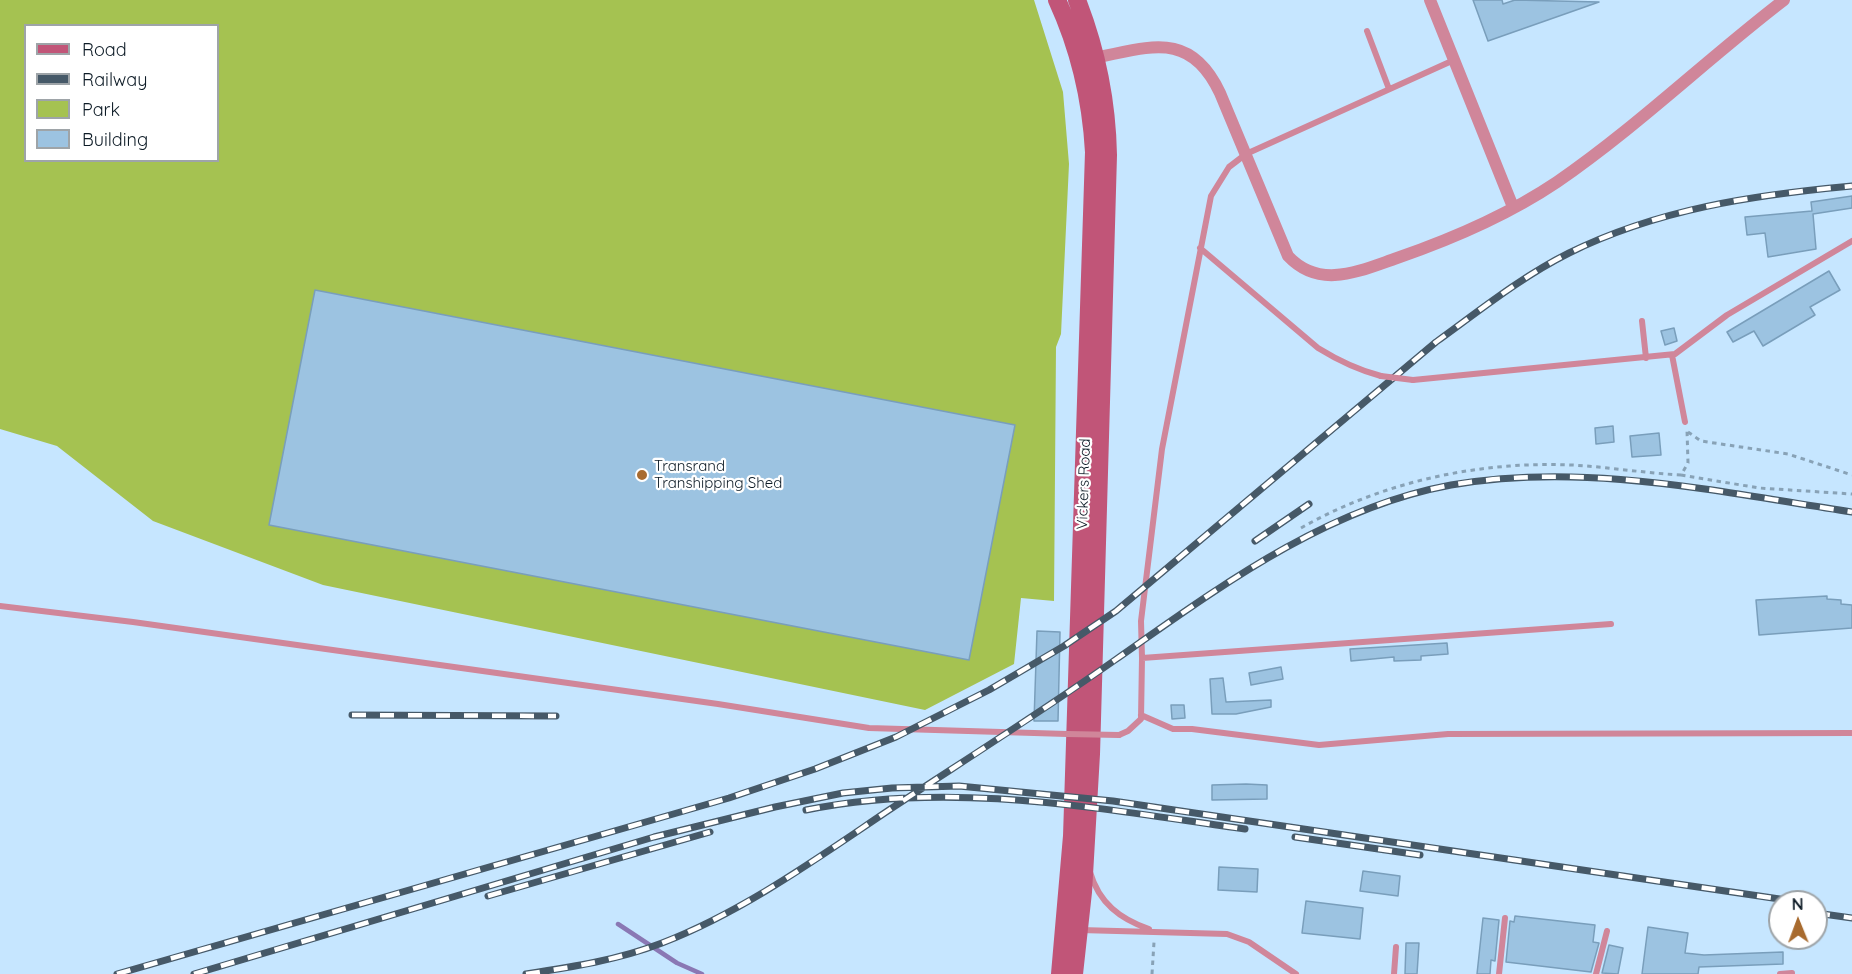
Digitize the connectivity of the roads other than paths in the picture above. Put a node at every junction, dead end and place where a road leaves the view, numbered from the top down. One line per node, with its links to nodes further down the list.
1 (1057, 0): 6 (main road, Vickers Road)
2 (1077, 0): 6 (main road, Vickers Road)
3 (1430, 0): 7 (street)
4 (1784, 0): 10 (street)
5 (1367, 31): 8 (lane)
6 (1089, 59): 9 (street); 22 (main road, Vickers Road); 26 (main road, Vickers Road)
7 (1455, 60): 8 (lane); 10 (street)
8 (1389, 89): 9 (lane)
9 (1246, 154): 10 (street); 12 (lane)
10 (1514, 207)
11 (1852, 241): 14 (lane)
12 (1200, 248): 15 (lane, bridge); 19 (lane)
13 (1642, 321): 15 (lane)
14 (1672, 355): 15 (lane); 16 (lane)
15 (1646, 358)
16 (1685, 422)
17 (0, 606): 20 (lane, bridge)
18 (1611, 624): 19 (lane)
19 (1142, 658): 20 (lane)
20 (1142, 715): 21 (lane)
21 (1852, 733)
22 (1086, 855): 25 (lane); 26 (main road, Vickers Road)
23 (1505, 918): 33 (lane)
24 (1607, 930): 34 (lane)
25 (1155, 931): 26 (lane); 31 (lane)
26 (1074, 933): 29 (main road, Vickers Road); 30 (main road, Vickers Road)
27 (1396, 947): 32 (lane)
28 (1792, 973): 35 (lane)
29 (1060, 974)
30 (1074, 974)
31 (1296, 974)
32 (1394, 974)
33 (1499, 974)
34 (1596, 974)
35 (1780, 974)

